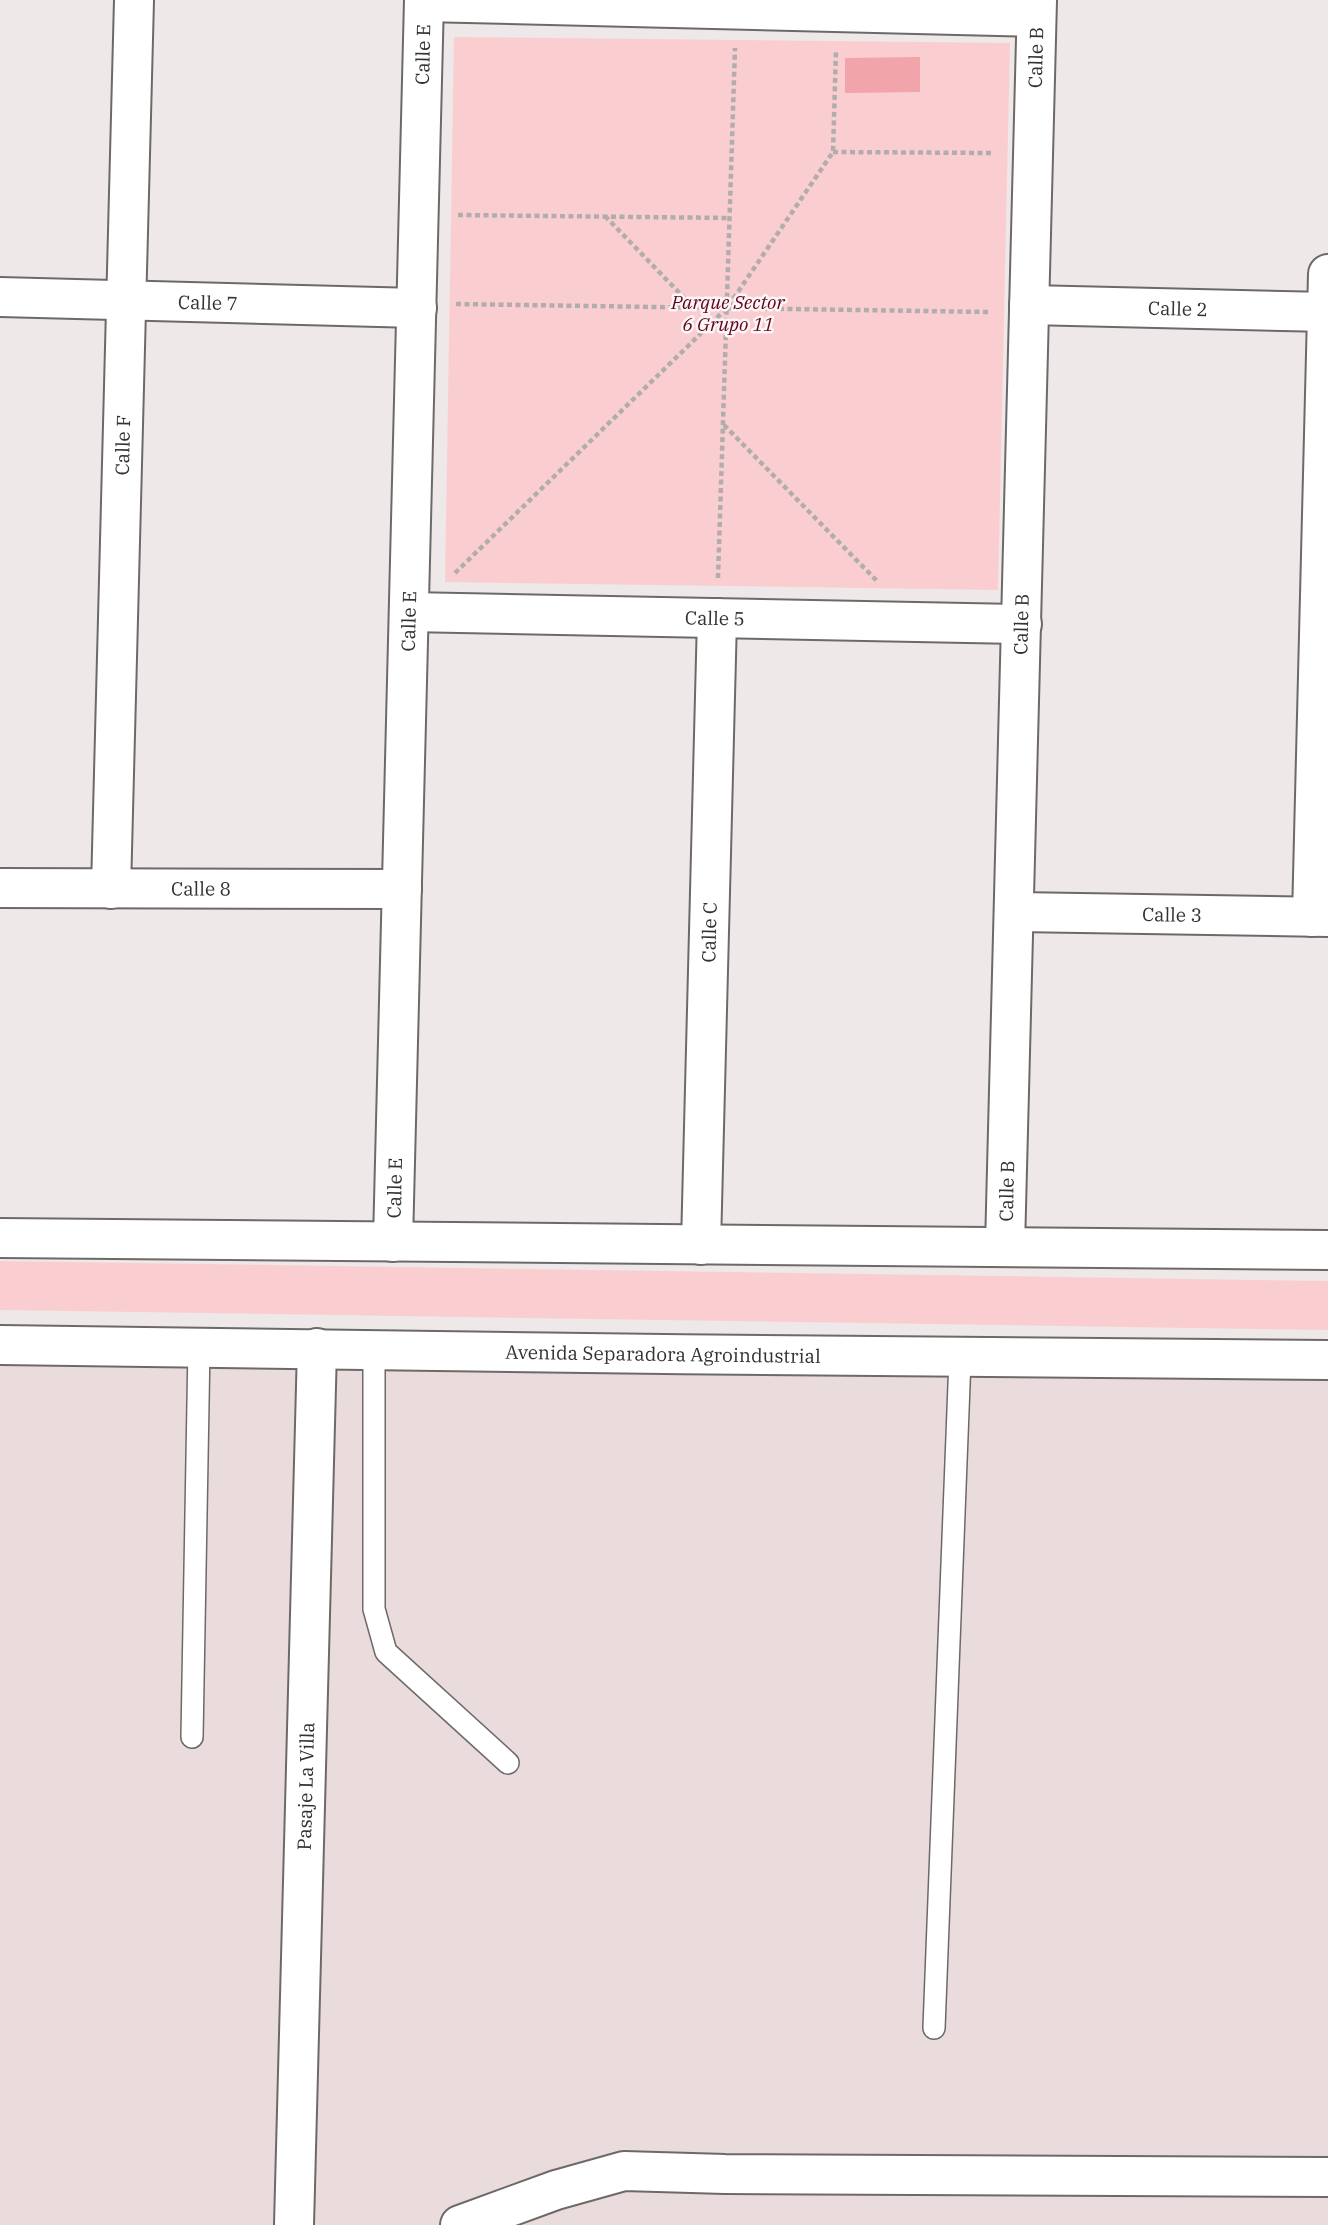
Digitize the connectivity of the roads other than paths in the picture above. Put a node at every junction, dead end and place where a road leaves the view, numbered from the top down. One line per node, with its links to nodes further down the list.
1 (134, 0): 7 (street, Calle F)
2 (424, 1): 3 (street); 8 (street, Calle E)
3 (726, 4): 4 (street)
4 (1036, 8): 9 (street, Calle B)
5 (1328, 274): 10 (street)
6 (0, 297): 7 (street, Calle 7)
7 (127, 300): 8 (street, Calle 7); 15 (street, Calle F)
8 (417, 306): 11 (street, Calle E)
9 (1029, 308): 10 (street, Calle 2); 13 (street, Calle B)
10 (1328, 312): 18 (street)
11 (409, 612): 12 (street, Calle 5); 16 (street, Calle E)
12 (717, 618): 13 (street, Calle 5); 21 (street, Calle C)
13 (1022, 624): 17 (street, Calle B)
14 (0, 888): 15 (street, Calle 8)
15 (111, 889): 16 (street, Calle 8)
16 (402, 889): 20 (street, Calle E)
17 (1014, 912): 18 (street, Calle 3); 22 (street, Calle B)
18 (1320, 917)
19 (0, 1238): 20 (street)
20 (393, 1242): 21 (street)
21 (701, 1245): 22 (street)
22 (1006, 1247): 23 (street)
23 (1328, 1250)
24 (0, 1345): 25 (street, Avenida Separadora Agroindustrial)
25 (199, 1347): 26 (street, Avenida Separadora Agroindustrial); 30 (lane)
26 (317, 1348): 27 (street, Avenida Separadora Agroindustrial); 34 (street, Pasaje La Villa)
27 (374, 1349): 28 (street, Avenida Separadora Agroindustrial); 31 (lane)
28 (960, 1359): 29 (street, Avenida Separadora Agroindustrial); 32 (lane)
29 (1328, 1360)
30 (192, 1737)
31 (508, 1763)
32 (934, 2028)
33 (1328, 2178): 35 (street)
34 (294, 2225)
35 (460, 2225)

